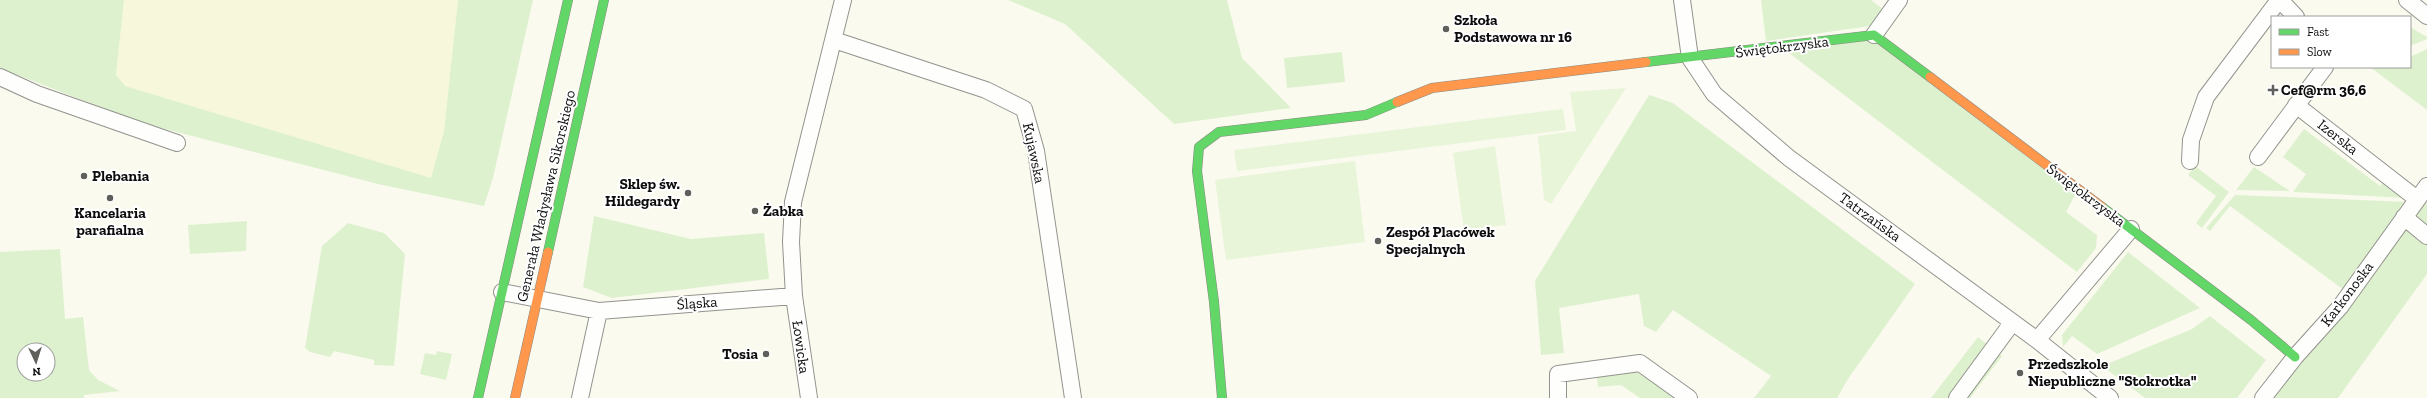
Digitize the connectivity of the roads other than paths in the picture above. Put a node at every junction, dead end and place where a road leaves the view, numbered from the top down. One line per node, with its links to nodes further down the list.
1 (568, 0): 24 (street, Generała Władysława Sikorskiego)
2 (604, 0): 26 (street, Generała Władysława Sikorskiego)
3 (843, 0): 11 (street, Łowicka)
4 (1682, 0): 12 (street, Tatrzańska)
5 (1899, 0): 10 (street)
6 (2279, 0): 8 (street); 18 (street)
7 (2407, 0): 9 (street)
8 (2295, 16)
9 (2427, 16)
10 (1874, 35): 12 (street, Świętokrzyska); 22 (street, Świętokrzyska)
11 (834, 40): 25 (street, Łowicka); 35 (street, Kujawska)
12 (1690, 58): 28 (street, Tatrzańska); 36 (street, Świętokrzyska)
13 (2324, 68): 15 (street)
14 (0, 77): 16 (street)
15 (2296, 105): 17 (street); 20 (street, Izerska)
16 (177, 143)
17 (2258, 157)
18 (2190, 161)
19 (2427, 186): 20 (street, Karkonoska)
20 (2417, 199): 21 (street, Karkonoska)
21 (2404, 217): 23 (street); 30 (street, Karkonoska)
22 (2131, 229): 29 (street); 30 (street, Świętokrzyska)
23 (2427, 236)
24 (502, 292): 26 (street, Śląska); 31 (street, Generała Władysława Sikorskiego)
25 (794, 296): 27 (street, Śląska); 34 (street, Łowicka)
26 (537, 299): 27 (street, Śląska); 32 (street, Generała Władysława Sikorskiego)
27 (599, 311): 33 (street)
28 (2012, 323): 29 (street, Tatrzańska); 39 (street)
29 (2037, 340): 40 (street, Tatrzańska)
30 (2295, 357): 41 (street, Karkonoska)
31 (478, 398)
32 (515, 398)
33 (580, 398)
34 (809, 398)
35 (1073, 398)
36 (1222, 398)
37 (1558, 398): 38 (street)
38 (1689, 398)
39 (1957, 398)
40 (2110, 398)
41 (2263, 398)

